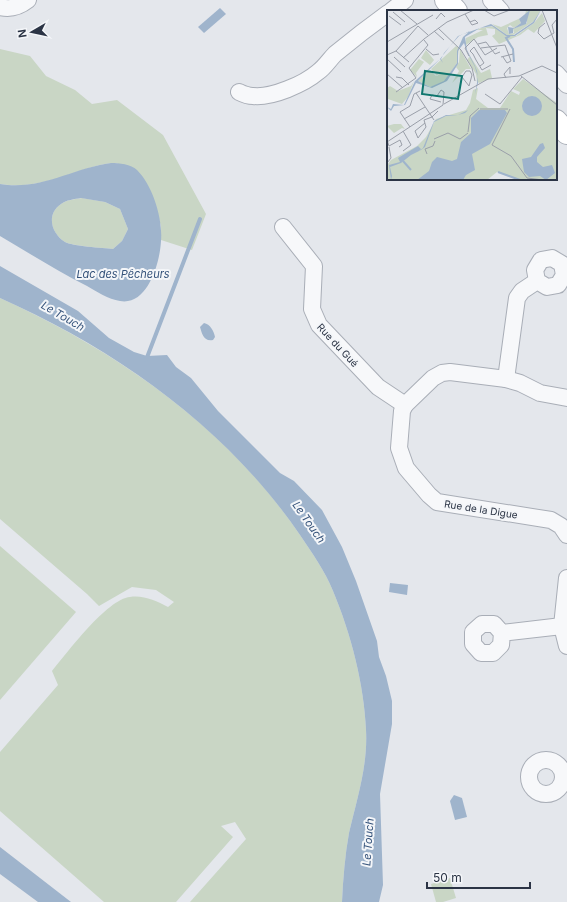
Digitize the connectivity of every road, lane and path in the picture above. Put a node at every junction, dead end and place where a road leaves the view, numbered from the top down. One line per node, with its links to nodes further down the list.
1 (28, 0): 5 (street)
2 (405, 0): 6 (street)
3 (446, 0): 7 (main road)
4 (491, 0): 8 (street)
5 (0, 7)
6 (392, 10)
7 (455, 10)
8 (500, 10)
9 (387, 14): 12 (street)
10 (557, 74): 11 (street)
11 (567, 85)
12 (239, 92)
13 (557, 121): 14 (main road)
14 (567, 133)
15 (283, 227): 19 (street, Rue du Gué)
16 (537, 281): 17 (street)
17 (506, 379): 18 (street); 19 (street)
18 (567, 398)
19 (405, 405): 20 (street, Rue de la Digue)
20 (567, 535)
21 (567, 578): 22 (street)
22 (562, 626): 23 (street); 24 (street)
23 (502, 633)
24 (567, 646)

